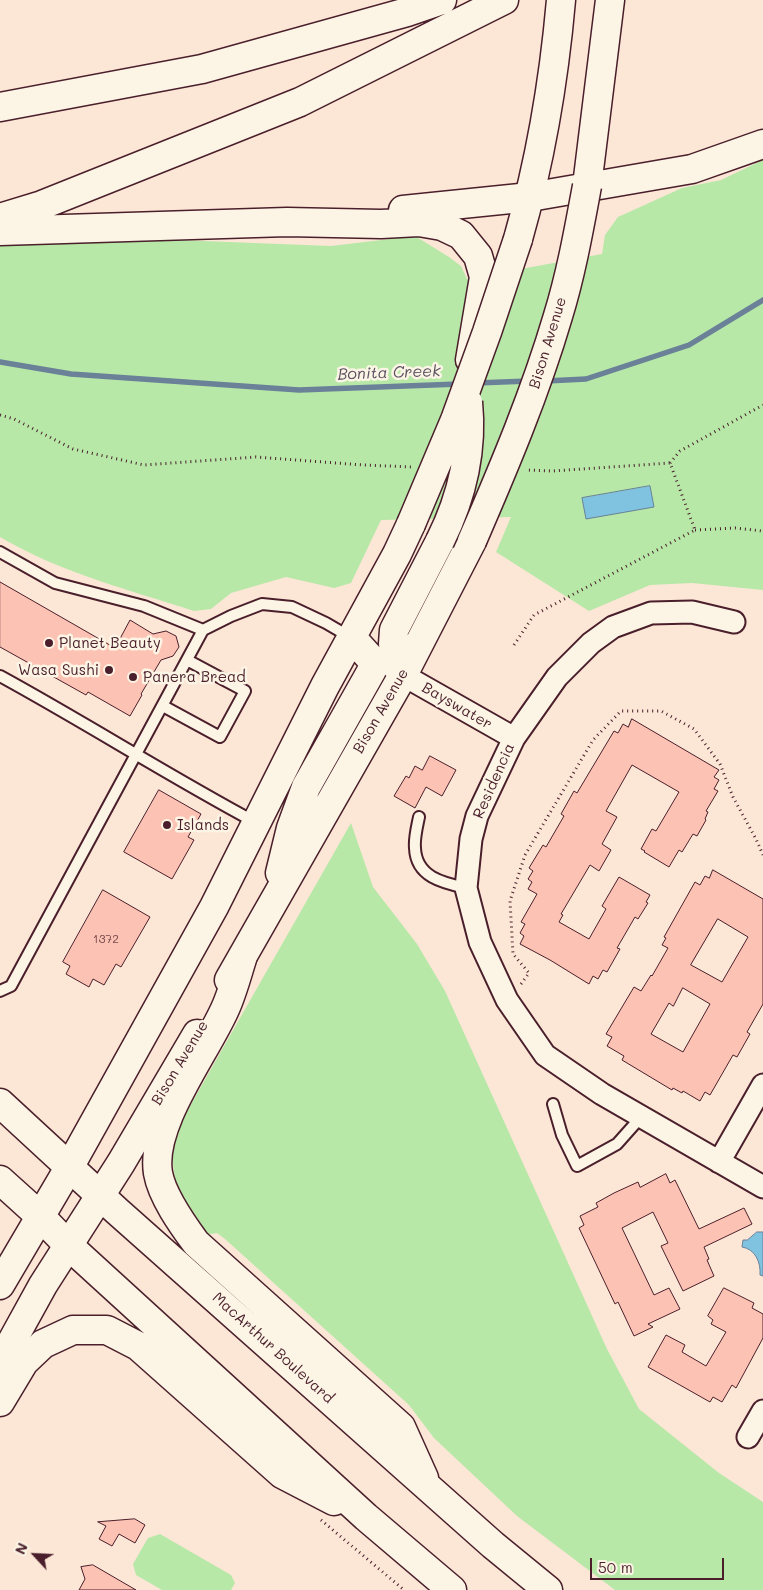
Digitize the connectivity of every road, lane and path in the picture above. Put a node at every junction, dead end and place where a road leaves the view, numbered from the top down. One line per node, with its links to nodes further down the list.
1 (442, 0): 5 (main road)
2 (504, 0): 9 (main road)
3 (561, 0): 8 (main road)
4 (610, 0): 7 (main road, Bison Avenue)
5 (0, 107)
6 (763, 144): 7 (main road)
7 (587, 186): 8 (main road); 22 (main road, Bison Avenue, bridge)
8 (530, 197): 10 (main road); 12 (main road, bridge)
9 (0, 218)
10 (287, 222): 11 (main road); 12 (main road, bridge)
11 (0, 232)
12 (467, 388): 20 (main road, bridge); 22 (main road, bridge)
13 (763, 405): 14 (path)
14 (670, 463)
15 (695, 530): 16 (path)
16 (763, 531)
17 (0, 552): 19 (lane)
18 (734, 622): 25 (street, Residencia)
19 (203, 630): 20 (lane); 21 (lane)
20 (352, 638): 22 (street, Bayswater); 28 (main road); 31 (main road)
21 (187, 660): 24 (lane); 24 (lane)
22 (403, 675): 25 (street, Bayswater); 31 (main road, Bison Avenue)
23 (0, 676): 26 (lane)
24 (163, 706): 26 (lane)
25 (514, 738): 30 (street, Residencia)
26 (135, 754): 28 (lane); 34 (lane)
27 (419, 817): 30 (lane)
28 (255, 822): 40 (main road)
29 (763, 856): 33 (path)
30 (466, 888): 38 (street, Residencia)
31 (274, 904): 32 (main road, Bison Avenue)
32 (242, 959): 43 (main road, Bison Avenue); 51 (main road)
33 (529, 973)
34 (0, 992)
35 (763, 1086): 39 (street)
36 (0, 1103): 40 (main road, MacArthur Boulevard)
37 (552, 1104): 38 (lane)
38 (641, 1117): 39 (street, Residencia)
39 (718, 1162): 42 (street, Residencia)
40 (70, 1166): 43 (main road, MacArthur Boulevard); 44 (main road)
41 (0, 1180): 44 (main road)
42 (763, 1187)
43 (100, 1195): 45 (main road, Bison Avenue); 51 (main road, MacArthur Boulevard)
44 (40, 1216): 45 (main road); 46 (main road)
45 (68, 1245): 47 (main road, Bison Avenue); 52 (main road)
46 (0, 1285)
47 (0, 1363)
48 (0, 1402): 52 (main road)
49 (763, 1411): 50 (street)
50 (748, 1437)
51 (428, 1486): 54 (main road, MacArthur Boulevard)
52 (366, 1517): 53 (main road)
53 (452, 1590)
54 (548, 1590)

